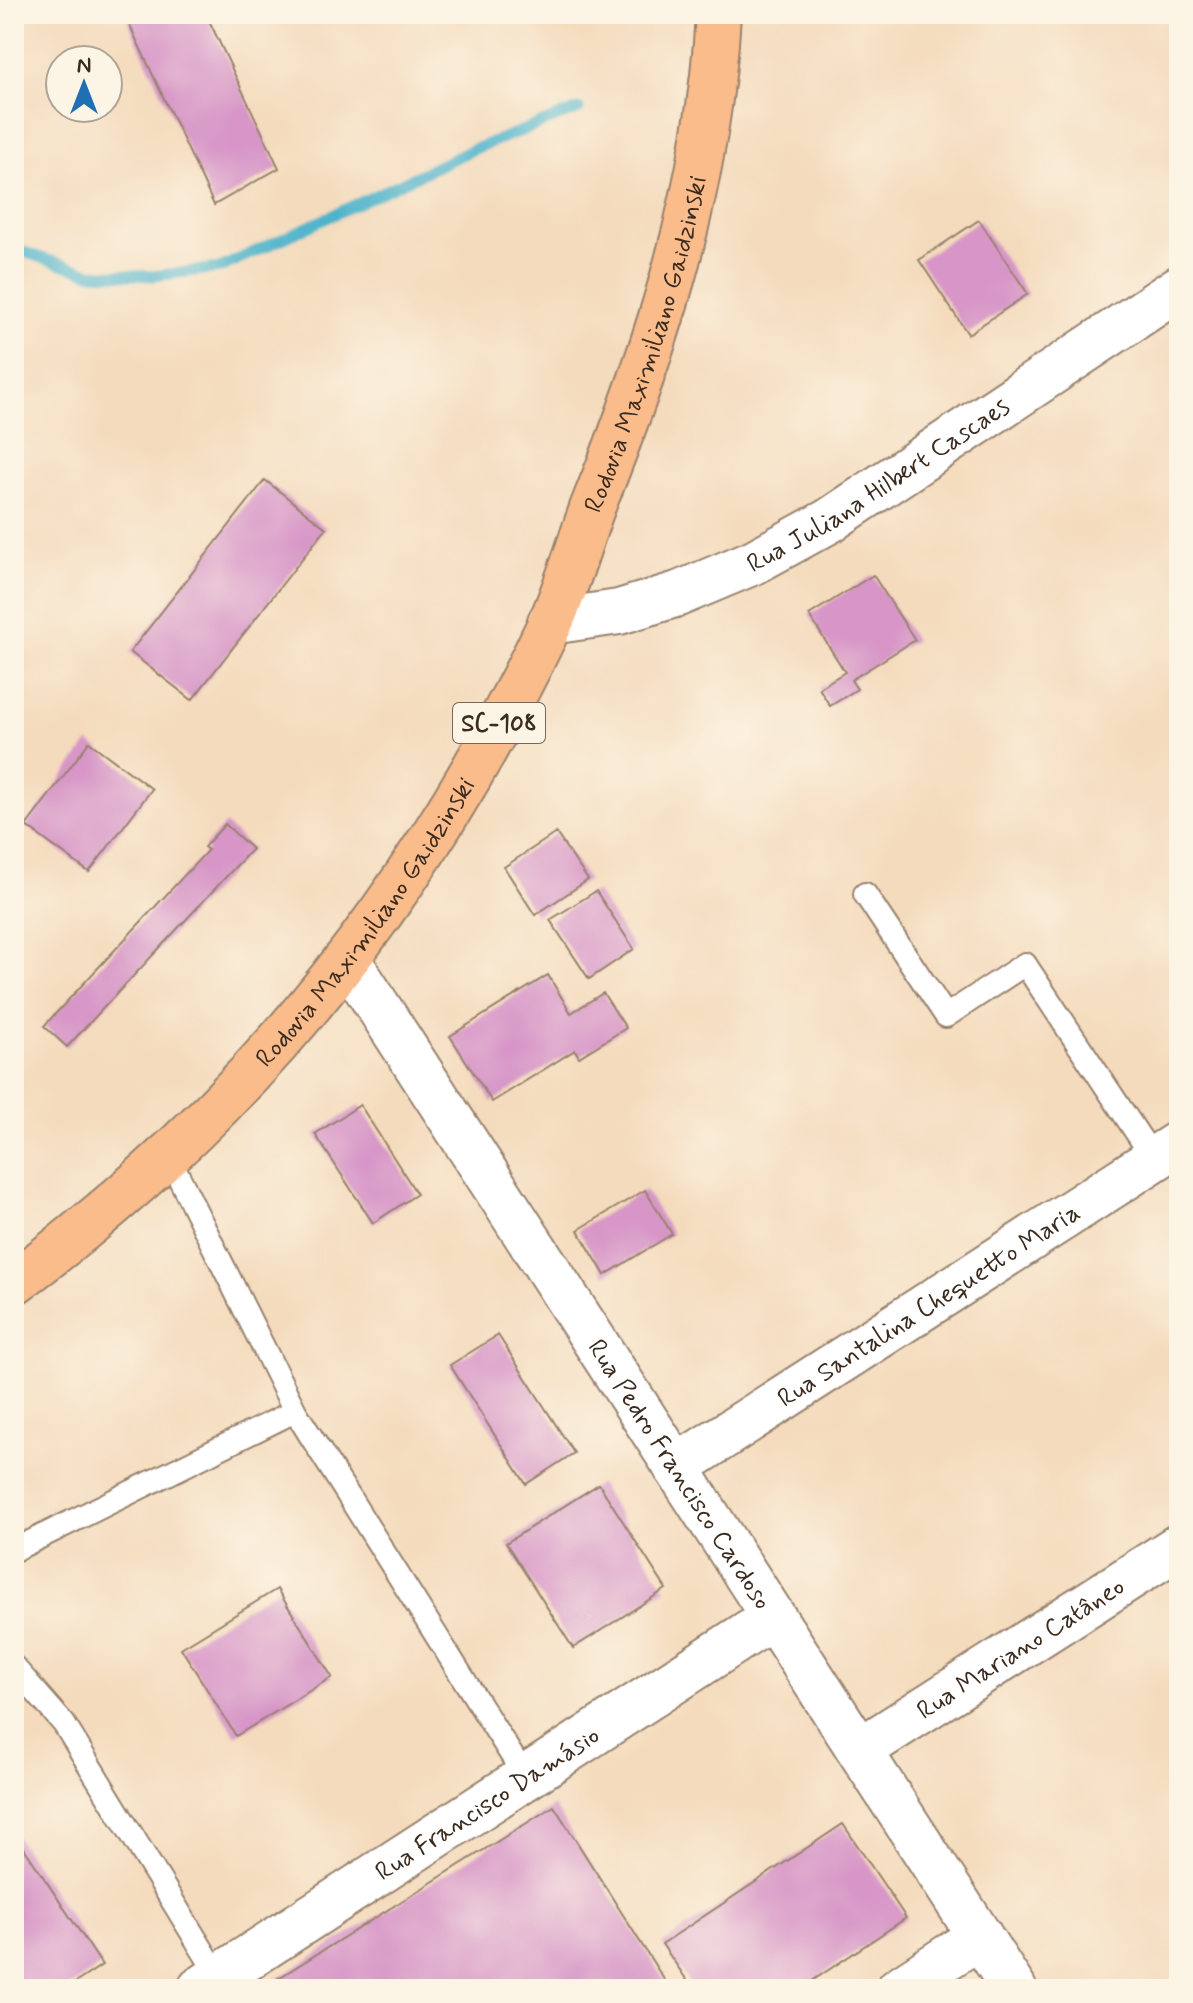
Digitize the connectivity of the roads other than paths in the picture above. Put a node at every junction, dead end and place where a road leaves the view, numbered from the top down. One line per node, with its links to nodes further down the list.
1 (718, 14): 3 (main road, Rodovia Maximiliano Gaidzinski / SC-108)
2 (1179, 288): 3 (street, Rua Juliana Hilbert Cascaes)
3 (550, 622): 5 (main road, Rodovia Maximiliano Gaidzinski / SC-108)
4 (865, 894): 6 (lane)
5 (348, 960): 7 (main road, Rodovia Maximiliano Gaidzinski / SC-108); 10 (street, Rua Pedro Francisco Cardoso)
6 (1167, 1151): 10 (street, Rua Santalina Chequetto Maria)
7 (168, 1155): 8 (main road, Rodovia Maximiliano Gaidzinski / SC-108); 9 (lane)
8 (14, 1282)
9 (295, 1411): 12 (lane); 16 (lane)
10 (676, 1467): 13 (street, Rua Pedro Francisco Cardoso)
11 (1179, 1546): 15 (street, Rua Mariano Catâneo)
12 (14, 1550)
13 (773, 1617): 15 (street, Rua Pedro Francisco Cardoso); 16 (street, Rua Francisco Damásio)
14 (14, 1667): 18 (lane)
15 (860, 1750): 17 (street, Rua Pedro Francisco Cardoso)
16 (526, 1778): 18 (street, Rua Francisco Damásio)
17 (980, 1936): 19 (street); 20 (street, Rua Pedro Francisco Cardoso)
18 (210, 1983)
19 (899, 1989)
20 (1014, 1989)

